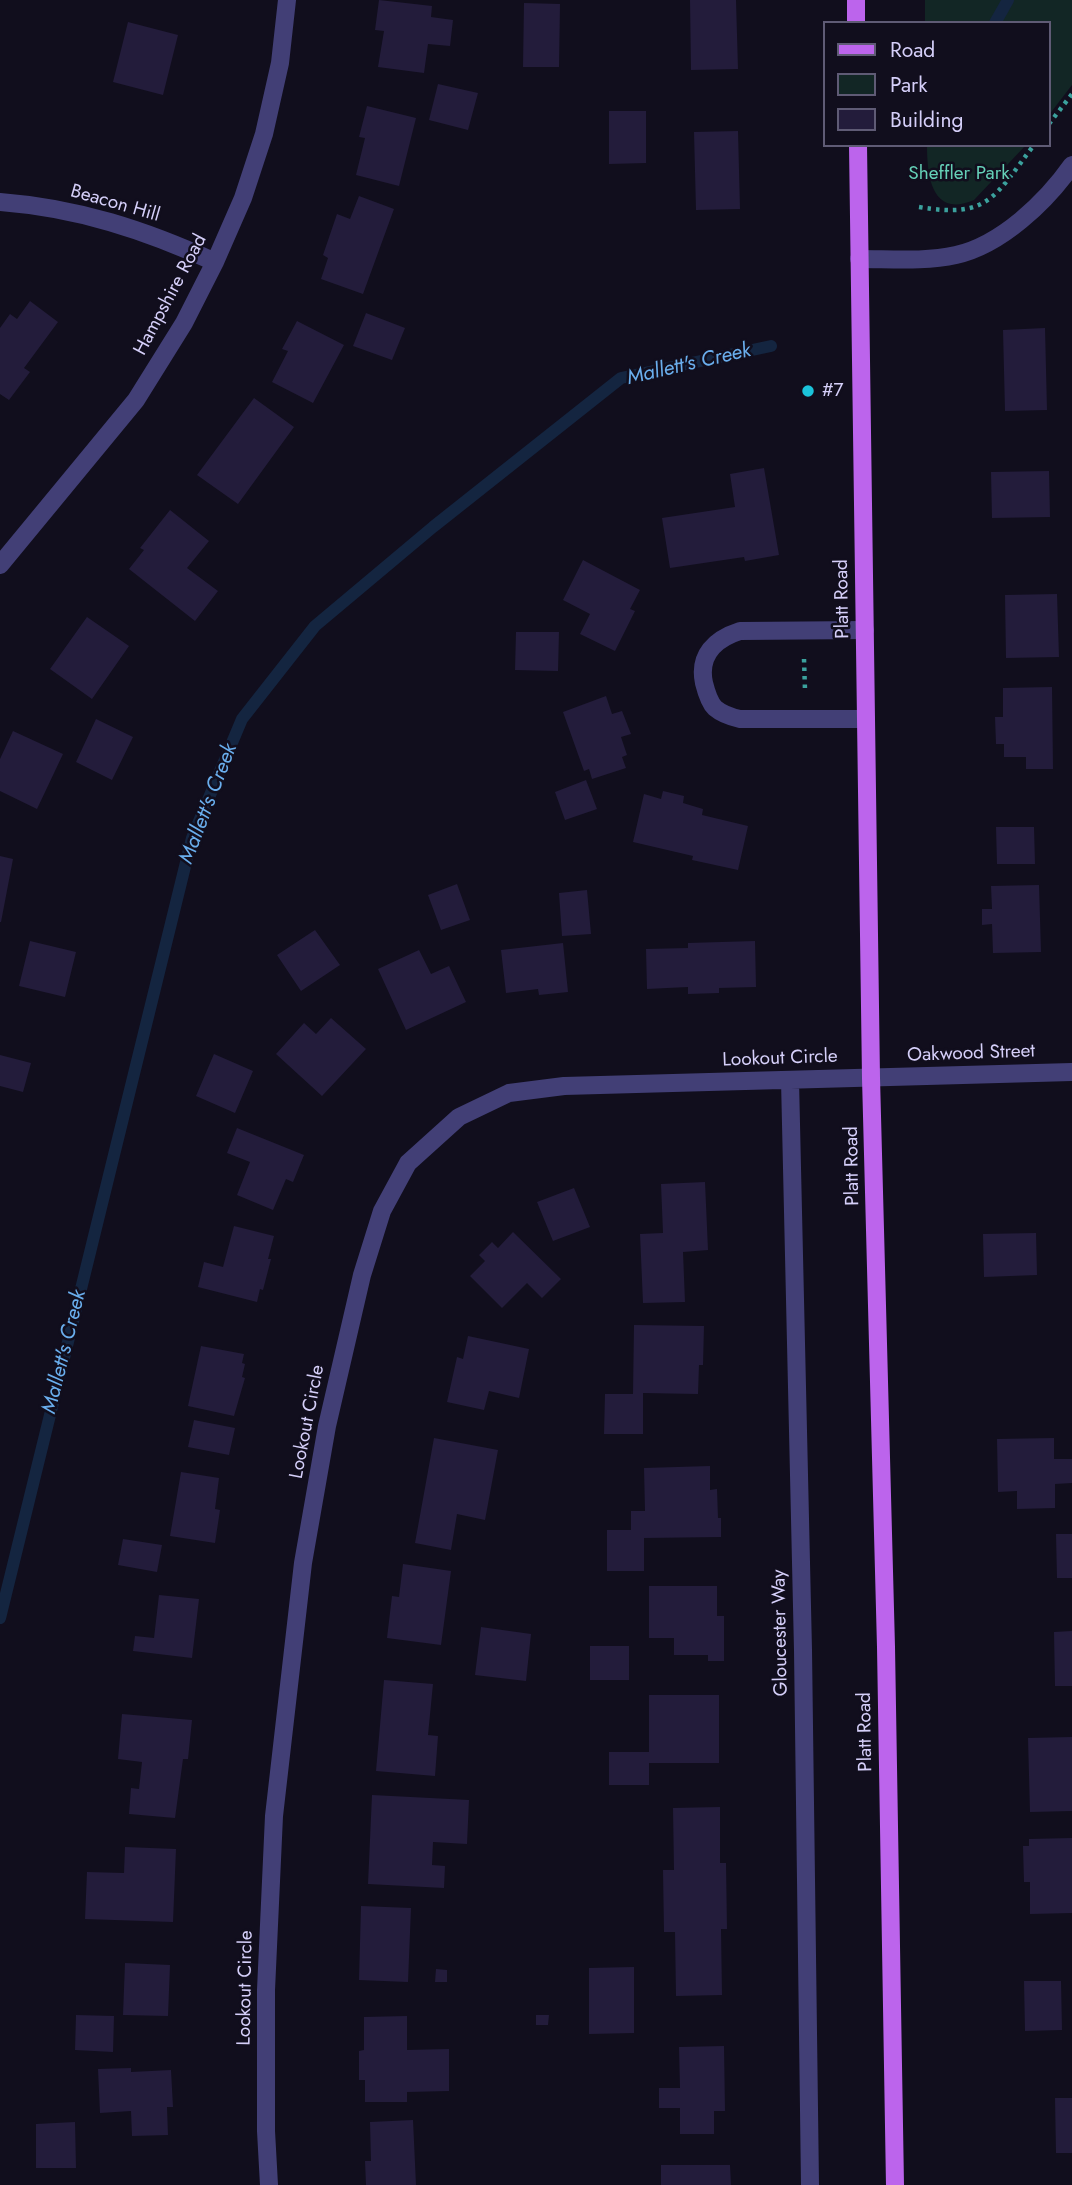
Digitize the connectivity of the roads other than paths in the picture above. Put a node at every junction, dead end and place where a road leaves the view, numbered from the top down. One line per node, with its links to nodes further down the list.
1 (287, 0): 8 (street, Hampshire Road)
2 (856, 0): 3 (main road)
3 (856, 21)
4 (858, 147): 7 (main road, Platt Road)
5 (1072, 165): 7 (street)
6 (0, 202): 8 (street, Beacon Hill)
7 (859, 258): 10 (main road, Platt Road)
8 (215, 262): 9 (street, Hampshire Road)
9 (0, 565)
10 (865, 630): 11 (main road, Platt Road); 11 (street)
11 (866, 719): 13 (main road, Platt Road)
12 (1072, 1072): 13 (street, Oakwood Street)
13 (872, 1078): 14 (street, Lookout Circle); 17 (main road, Platt Road)
14 (790, 1080): 15 (street, Lookout Circle); 16 (street, Gloucester Way)
15 (269, 2185)
16 (810, 2185)
17 (895, 2185)

